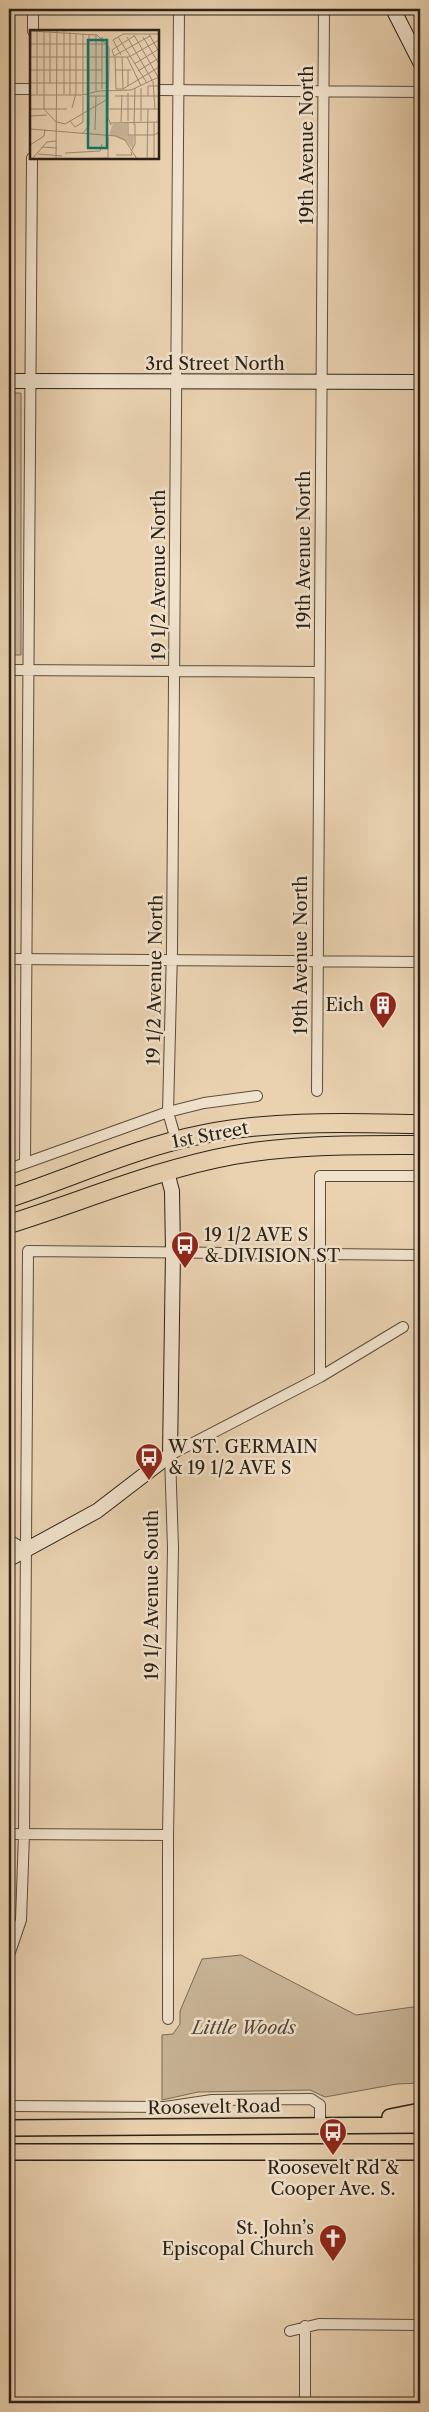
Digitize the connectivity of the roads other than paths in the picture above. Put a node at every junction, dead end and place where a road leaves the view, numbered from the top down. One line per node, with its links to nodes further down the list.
1 (33, 9): 5 (street)
2 (179, 9): 10 (street, 19 1/2 Avenue North)
3 (324, 9): 11 (street, 19th Avenue North)
4 (393, 9): 6 (street)
5 (33, 30)
6 (420, 62)
7 (9, 89): 8 (street)
8 (30, 89)
9 (159, 90): 10 (street)
10 (178, 90): 11 (street); 16 (street, 19 1/2 Avenue North)
11 (323, 91): 12 (street); 18 (street, 19th Avenue North)
12 (420, 92)
13 (32, 159): 15 (street)
14 (9, 381): 15 (street, 3rd Street North)
15 (31, 381): 16 (street, 3rd Street North); 20 (street)
16 (176, 382): 18 (street, 3rd Street North); 21 (street, 19 1/2 Avenue North)
17 (420, 382): 18 (street, 3rd Street North)
18 (321, 383): 22 (street, 19th Avenue North)
19 (9, 670): 20 (street)
20 (29, 670): 21 (street); 24 (street)
21 (174, 671): 22 (street); 25 (street, 19 1/2 Avenue North)
22 (319, 672): 26 (street, 19th Avenue North)
23 (9, 959): 24 (street)
24 (27, 959): 25 (street); 34 (street)
25 (172, 960): 26 (street); 30 (street, 19 1/2 Avenue North)
26 (317, 961): 27 (street); 28 (street, 19th Avenue North)
27 (420, 962)
28 (316, 1091)
29 (257, 1096): 30 (street)
30 (168, 1112): 32 (street, 19 1/2 Avenue North); 34 (street)
31 (420, 1124): 32 (highway, 1st Street)
32 (176, 1140): 38 (highway, 1st Street)
33 (420, 1145): 36 (highway, 1st Street)
34 (25, 1163): 35 (street)
35 (9, 1169)
36 (167, 1172): 39 (highway, 1st Street); 40 (street, 19 1/2 Avenue South)
37 (420, 1176): 41 (street)
38 (9, 1198)
39 (9, 1224)
40 (173, 1252): 41 (street); 45 (street, 19 1/2 Avenue South); 47 (street)
41 (320, 1253): 42 (street); 44 (street)
42 (420, 1254)
43 (403, 1327): 44 (street)
44 (320, 1377): 45 (street)
45 (170, 1455): 47 (street); 51 (street, 19 1/2 Avenue South)
46 (9, 1540): 47 (street)
47 (24, 1550): 48 (street); 50 (street)
48 (9, 1559)
49 (9, 1834): 50 (street)
50 (24, 1834): 51 (street); 52 (street)
51 (168, 1836): 53 (street, 19 1/2 Avenue South)
52 (9, 1955)
53 (168, 2019)
54 (9, 2106): 56 (street)
55 (420, 2111): 57 (main road)
56 (320, 2125): 57 (main road, Roosevelt Road); 59 (main road, Roosevelt Road)
57 (342, 2125): 58 (main road, Roosevelt Road)
58 (420, 2125)
59 (9, 2128)
60 (9, 2152): 61 (main road)
61 (420, 2152)
62 (420, 2325): 63 (street)
63 (305, 2326): 64 (street); 65 (street)
64 (290, 2332)
65 (305, 2403)

